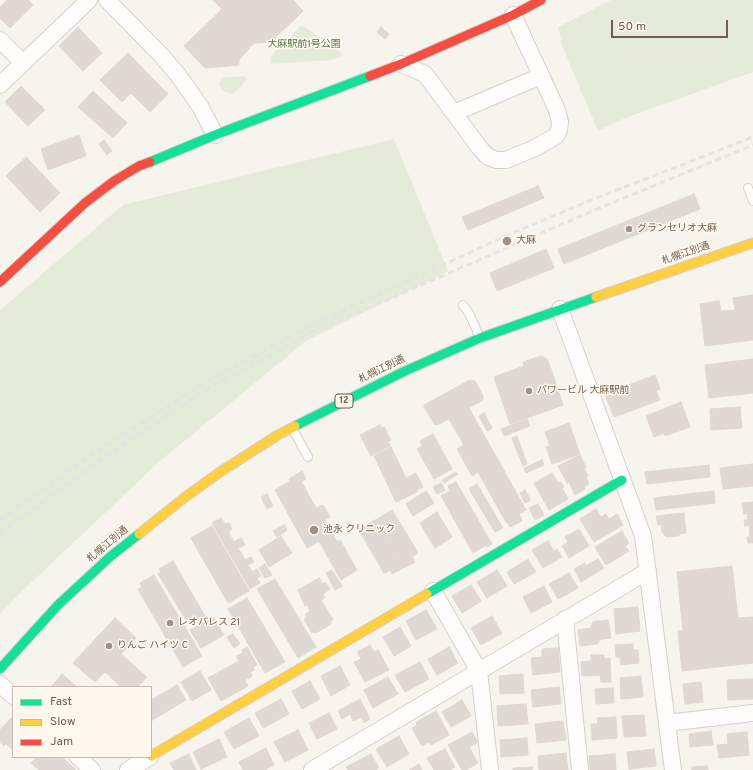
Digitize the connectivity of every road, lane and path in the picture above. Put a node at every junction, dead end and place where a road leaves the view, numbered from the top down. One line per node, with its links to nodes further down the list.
1 (89, 0): 6 (street)
2 (107, 0): 11 (street)
3 (541, 0): 4 (main road)
4 (514, 15): 7 (main road); 8 (street)
5 (0, 40): 6 (street)
6 (22, 63): 9 (street)
7 (401, 64): 10 (street); 11 (main road)
8 (541, 76): 10 (street); 10 (street)
9 (0, 85)
10 (454, 113)
11 (215, 135): 15 (main road)
12 (748, 188): 13 (lane)
13 (753, 200)
14 (753, 243): 17 (main road, 札幌江別通 / 12)
15 (0, 282)
16 (463, 305): 18 (lane)
17 (560, 309): 18 (main road, 札幌江別通 / 12); 21 (street)
18 (480, 338): 19 (main road, 札幌江別通 / 12)
19 (292, 428): 20 (lane); 25 (main road, 札幌江別通 / 12)
20 (308, 457)
21 (622, 480): 22 (street); 23 (main road)
22 (648, 571): 24 (street); 30 (street)
23 (433, 590): 26 (street); 31 (main road)
24 (565, 620): 26 (street); 38 (street)
25 (0, 669)
26 (479, 670): 36 (street); 37 (street)
27 (0, 684): 28 (street)
28 (12, 695)
29 (753, 713): 30 (street)
30 (667, 723): 39 (street)
31 (152, 756)
32 (79, 758): 34 (street)
33 (148, 758): 35 (street)
34 (92, 770)
35 (128, 770)
36 (312, 770)
37 (490, 770)
38 (580, 770)
39 (673, 770)

